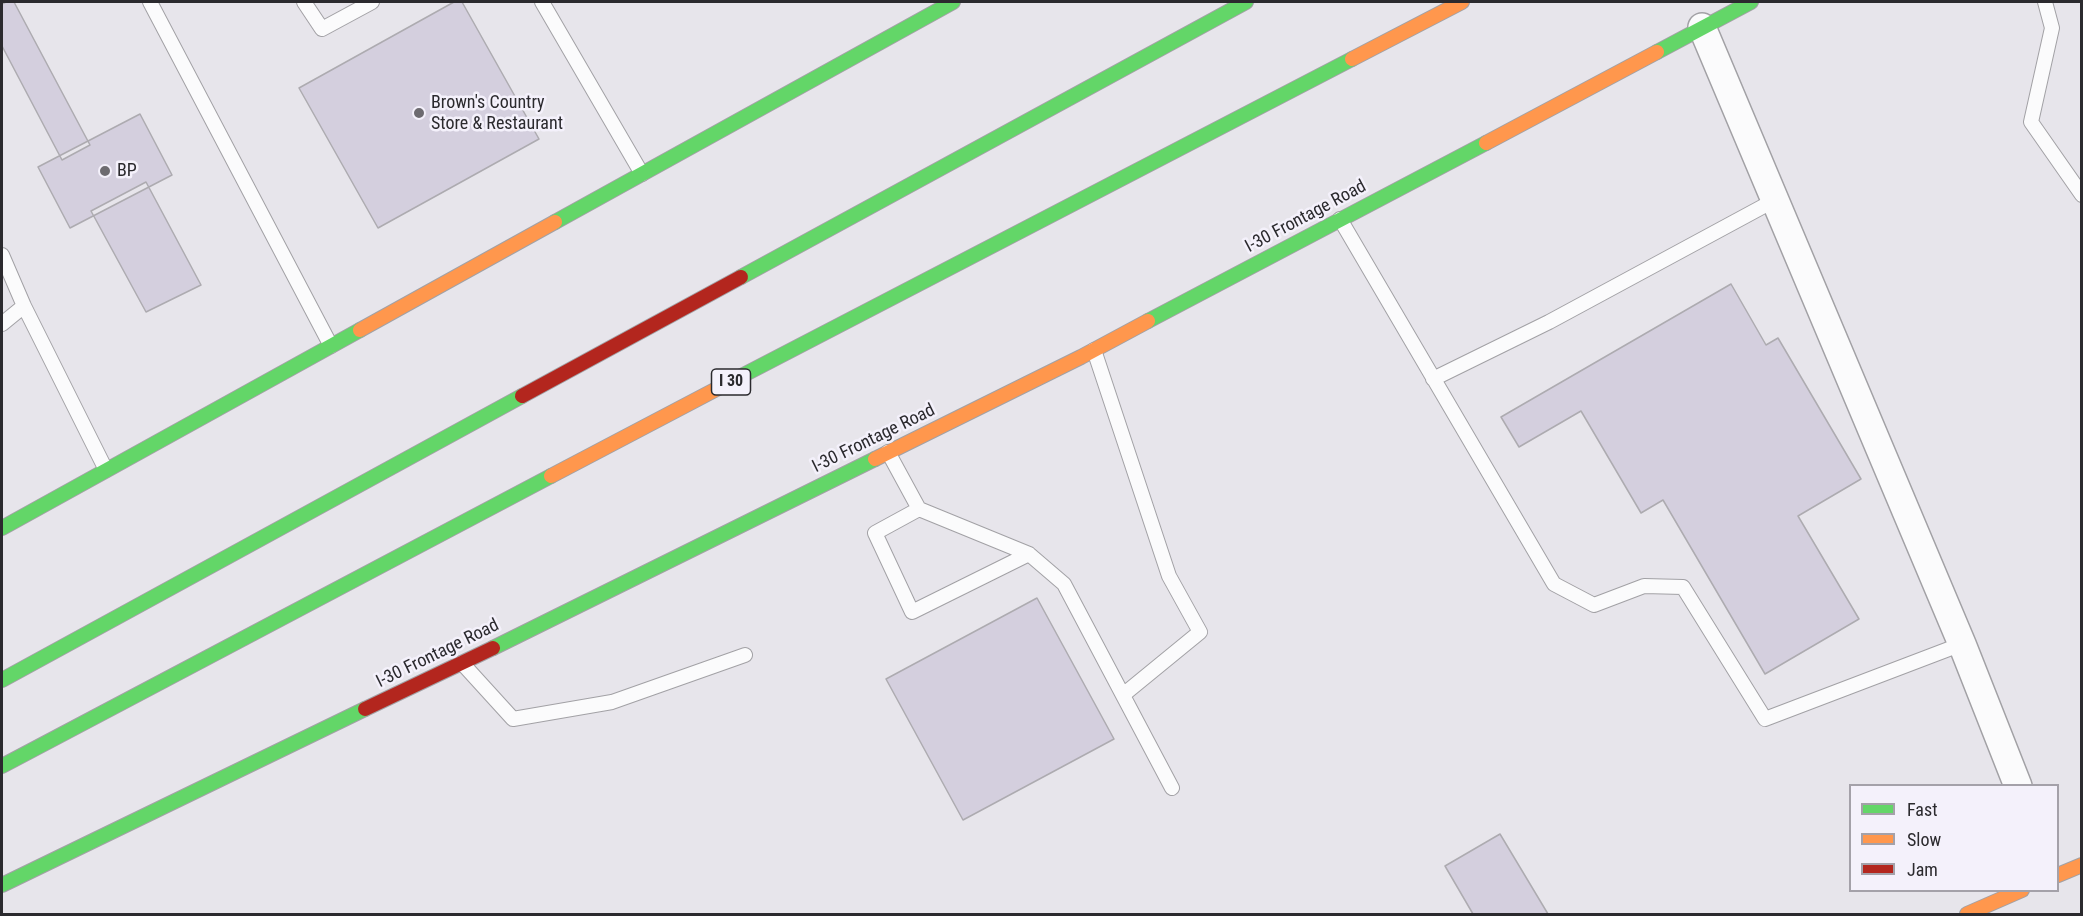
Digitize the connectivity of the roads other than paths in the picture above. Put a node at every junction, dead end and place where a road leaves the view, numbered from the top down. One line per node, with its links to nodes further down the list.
1 (150, 2): 18 (lane)
2 (304, 2): 3 (lane)
3 (372, 2)
4 (542, 2): 11 (lane)
5 (952, 2): 11 (main road)
6 (1246, 2): 29 (main road)
7 (1462, 2): 31 (main road, I 30)
8 (1751, 2): 10 (main road, I-30 Frontage Road)
9 (2045, 2): 12 (lane)
10 (1702, 27): 13 (street); 14 (main road, I-30 Frontage Road)
11 (642, 174): 18 (main road)
12 (2082, 195)
13 (1775, 200): 20 (lane); 26 (street)
14 (1340, 219): 19 (main road, I-30 Frontage Road); 20 (lane)
15 (2, 255): 16 (lane)
16 (24, 306): 17 (lane); 22 (lane)
17 (2, 324)
18 (331, 346): 22 (main road)
19 (1094, 350): 21 (main road, I-30 Frontage Road); 30 (lane)
20 (1433, 379): 26 (lane)
21 (888, 452): 23 (lane); 28 (main road, I-30 Frontage Road)
22 (106, 470): 24 (main road)
23 (919, 509): 25 (lane); 25 (lane)
24 (2, 528)
25 (1029, 554): 30 (lane)
26 (1962, 644): 32 (street)
27 (745, 655): 28 (lane)
28 (462, 663): 36 (main road, I-30 Frontage Road)
29 (2, 680)
30 (1123, 695): 33 (lane)
31 (2, 766)
32 (2017, 784)
33 (1172, 788)
34 (2082, 865): 35 (main road)
35 (2059, 875)
36 (2, 885)
37 (2020, 892): 38 (main road)
38 (1967, 915)

